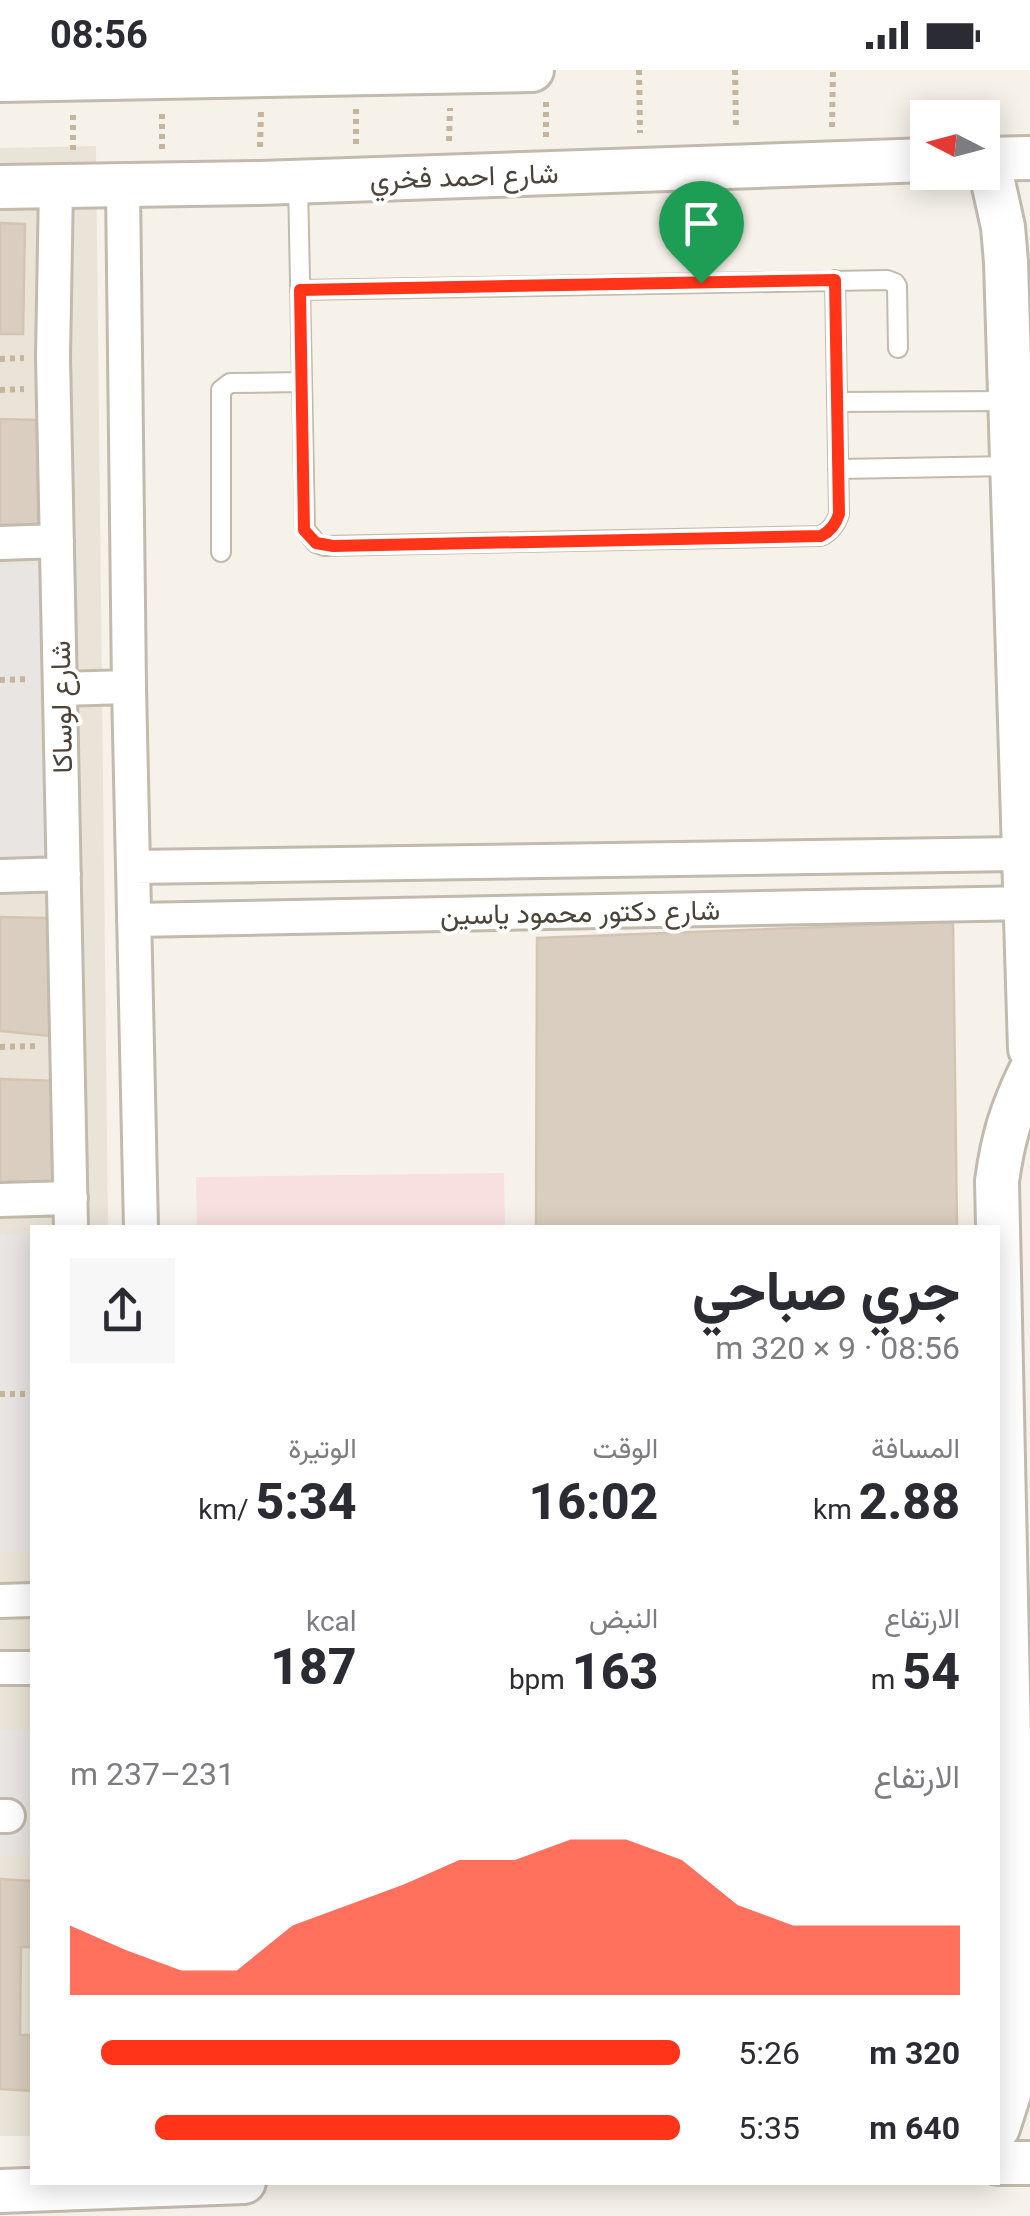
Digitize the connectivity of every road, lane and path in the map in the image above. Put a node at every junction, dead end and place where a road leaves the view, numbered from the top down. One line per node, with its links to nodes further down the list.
1 (639, 70): 15 (path)
2 (735, 70): 14 (path)
3 (833, 70): 13 (path)
4 (450, 72): 5 (street); 9 (street); 17 (path)
5 (356, 74): 6 (street); 18 (path)
6 (261, 76): 7 (street); 19 (path)
7 (162, 77): 8 (street); 21 (path)
8 (74, 79): 10 (street); 20 (path)
9 (539, 79): 16 (path)
10 (0, 80)
11 (1000, 158): 23 (street)
12 (910, 161): 13 (street, شارع احمد فخري)
13 (832, 163): 14 (street, شارع احمد فخري)
14 (737, 166): 15 (street, شارع احمد فخري)
15 (641, 170): 16 (street, شارع احمد فخري)
16 (546, 173): 17 (street, شارع احمد فخري)
17 (449, 177): 18 (street, شارع احمد فخري)
18 (355, 180): 19 (street, شارع احمد فخري)
19 (279, 183): 21 (street, شارع احمد فخري); 25 (lane)
20 (64, 186): 21 (street, شارع احمد فخري); 22 (street, شارع احمد فخري); 32 (street, شارع لوساكا)
21 (142, 186): 35 (street)
22 (0, 187)
23 (1018, 253): 28 (street)
24 (835, 280): 25 (lane); 26 (lane); 29 (lane)
25 (300, 290): 27 (lane)
26 (898, 348)
27 (302, 382): 31 (lane); 34 (lane)
28 (1010, 400): 29 (lane); 30 (street)
29 (837, 402): 31 (lane)
30 (1012, 466): 31 (lane); 37 (street)
31 (838, 469)
32 (58, 541): 33 (street); 36 (street, شارع لوساكا)
33 (0, 543)
34 (221, 552)
35 (129, 687): 36 (street); 38 (street)
36 (60, 689): 39 (street, شارع لوساكا)
37 (1024, 854): 38 (street, شارع دكتور محمود ياسين); 41 (street)
38 (132, 868): 42 (street)
39 (64, 874): 40 (street); 46 (street, شارع لوساكا)
40 (0, 876)
41 (1026, 903): 42 (street, شارع دكتور محمود ياسين); 43 (street)
42 (134, 920): 47 (street)
43 (1030, 1050)
44 (1030, 1072): 48 (street)
45 (0, 1200): 46 (street)
46 (71, 1213)
47 (141, 1225)
48 (998, 1225)
49 (1000, 1382): 56 (street)
50 (0, 1394): 51 (path)
51 (30, 1394)
52 (30, 1600): 53 (street)
53 (0, 1601)
54 (0, 1668): 55 (street)
55 (30, 1668)
56 (1004, 1784): 57 (street)
57 (1024, 2001): 58 (street)
58 (1000, 2122)
59 (1000, 2163): 60 (street)
60 (1030, 2163)
61 (88, 2185): 62 (street)
62 (0, 2191)

